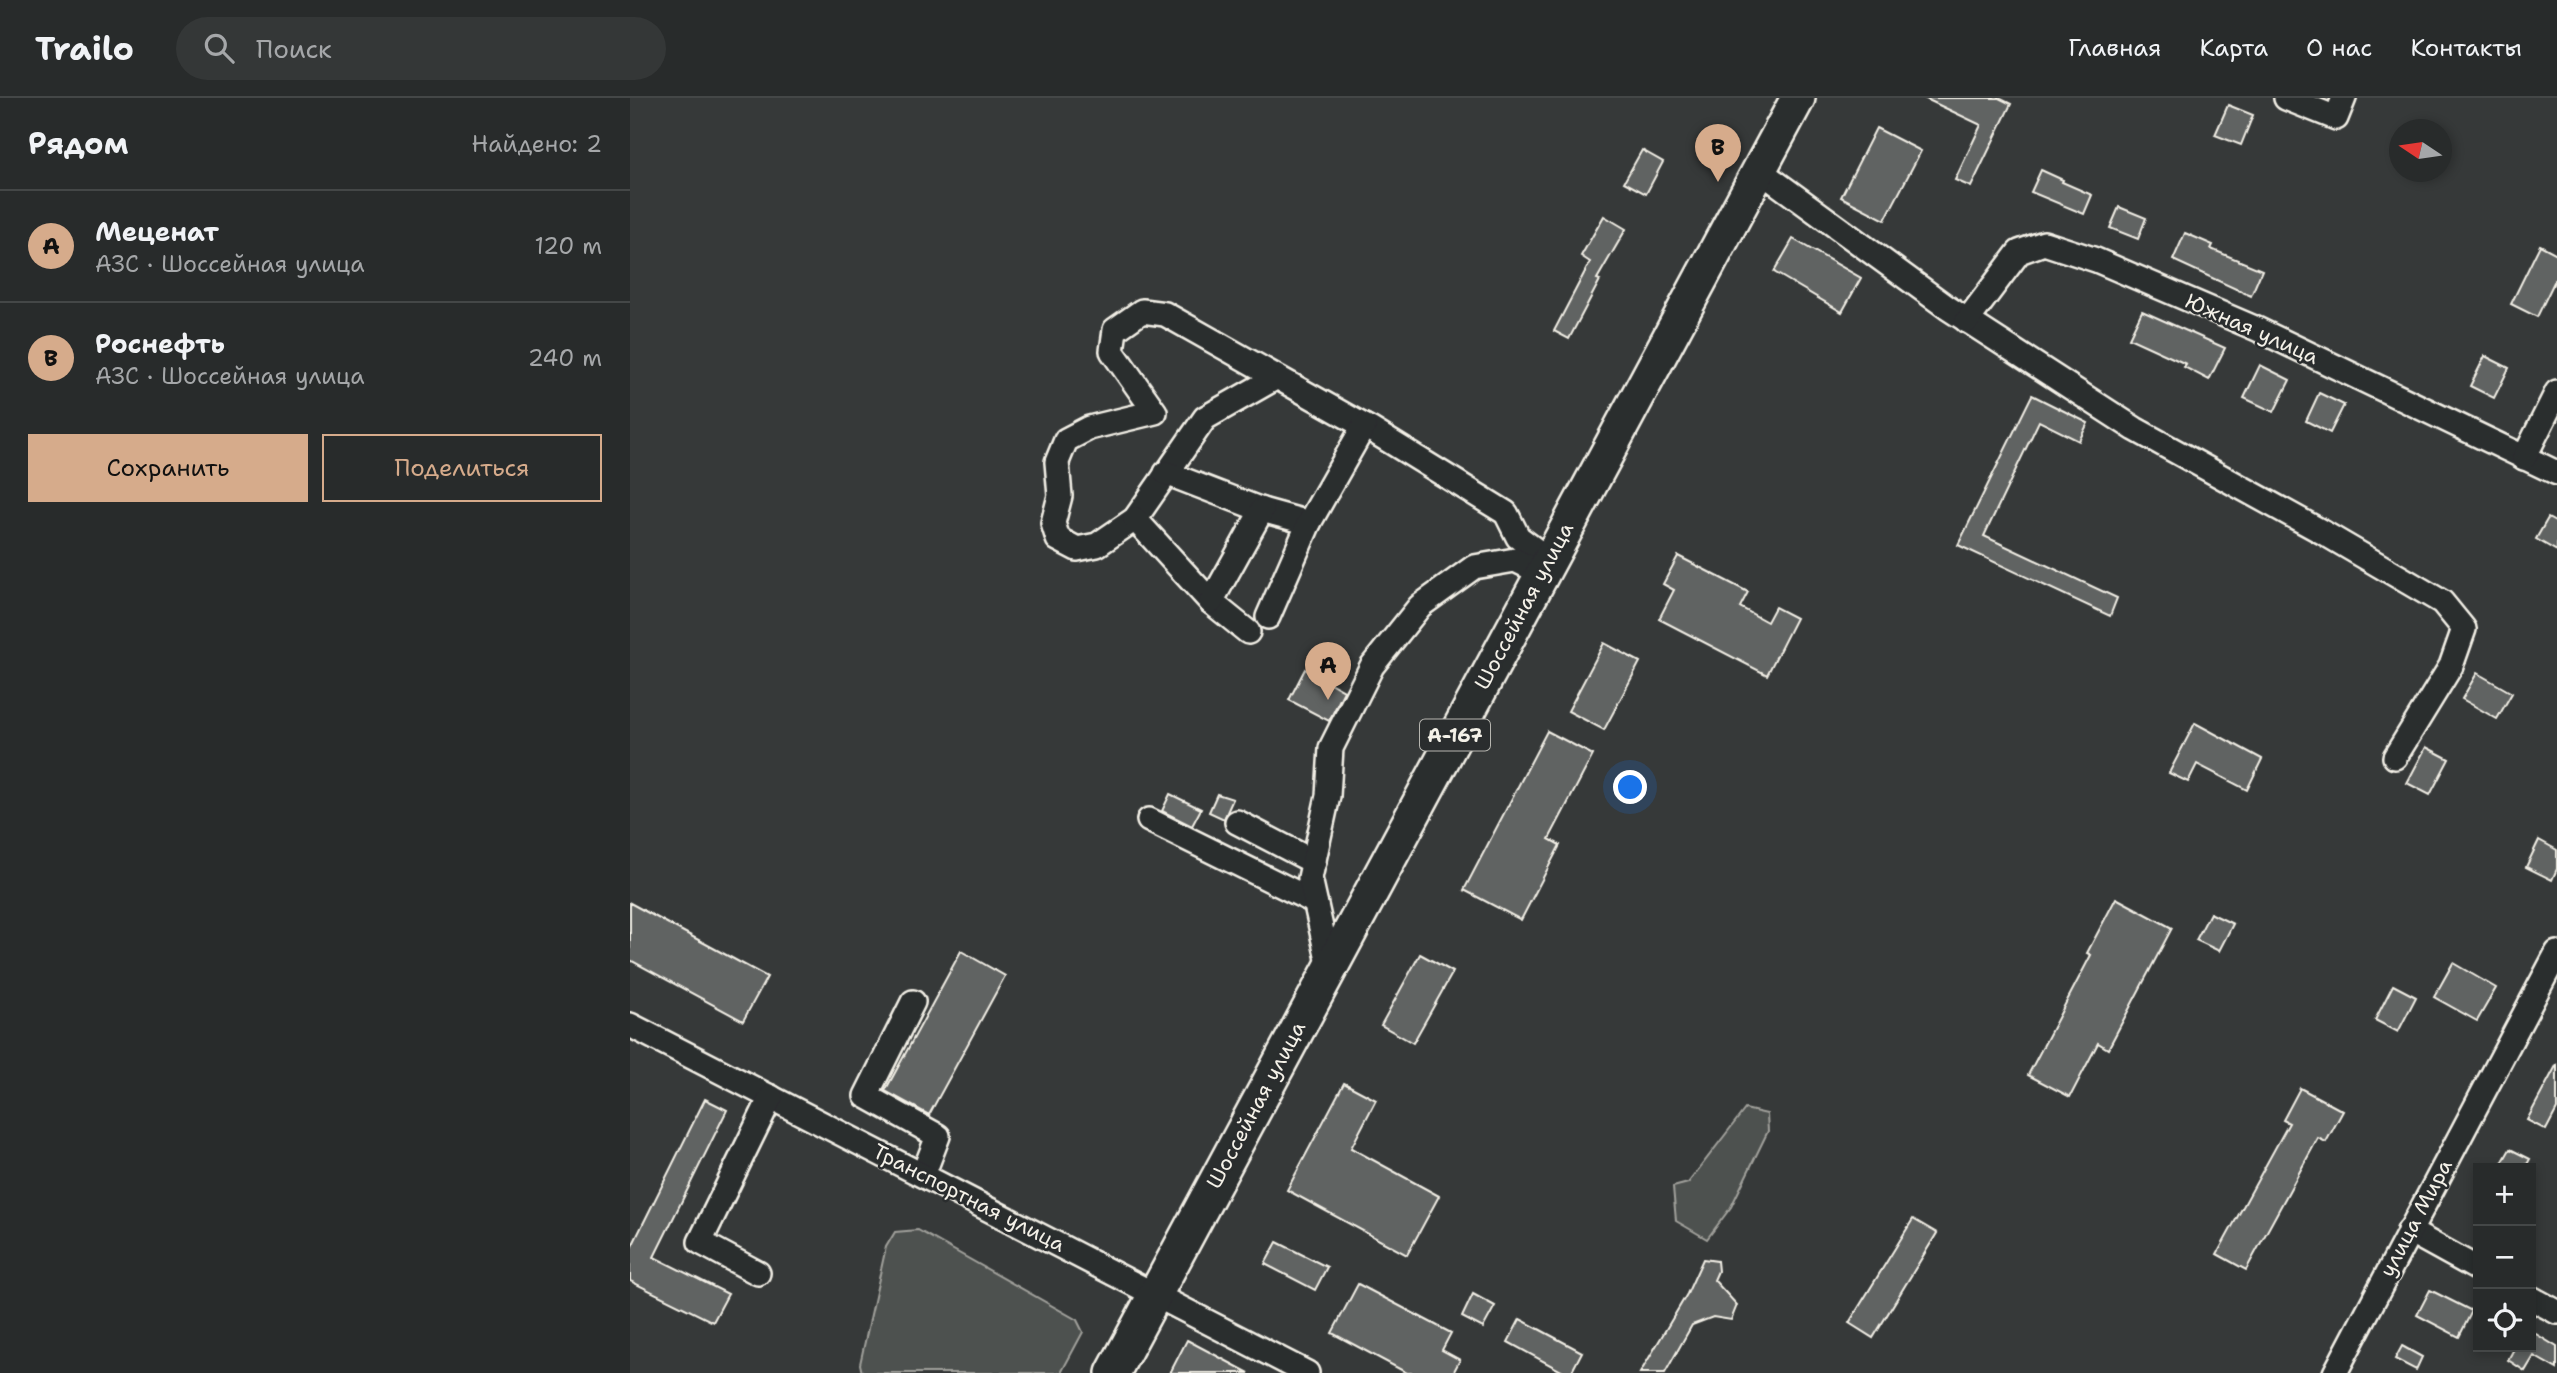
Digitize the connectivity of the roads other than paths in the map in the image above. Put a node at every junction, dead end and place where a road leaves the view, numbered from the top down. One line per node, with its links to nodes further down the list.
1 (1798, 98): 4 (highway, Шоссейная улица / А-167)
2 (2286, 98): 3 (street)
3 (2340, 108)
4 (1759, 170): 5 (street); 15 (highway, Шоссейная улица / А-167)
5 (1967, 321): 9 (street, Южная улица); 19 (street)
6 (1277, 377): 8 (street); 10 (street); 13 (street)
7 (2557, 392): 9 (street)
8 (1364, 426): 14 (street); 15 (street)
9 (2525, 458): 11 (street, Южная улица)
10 (1166, 473): 12 (street); 13 (street)
11 (2557, 473)
12 (1262, 510): 14 (street); 16 (street)
13 (1135, 519): 16 (street)
14 (1309, 523): 17 (street)
15 (1545, 567): 22 (street); 25 (highway, Шоссейная улица / А-167)
16 (1211, 602): 18 (street)
17 (1268, 617)
18 (1248, 632)
19 (2395, 757)
20 (1149, 820): 23 (street)
21 (1237, 822): 22 (street)
22 (1314, 862): 23 (street)
23 (1315, 902): 25 (street)
24 (2556, 956): 30 (street, улица Мира)
25 (1330, 968): 33 (highway, Шоссейная улица / А-167)
26 (913, 1002): 29 (street)
27 (630, 1025): 28 (street, Транспортная улица)
28 (771, 1097): 29 (street, Транспортная улица); 32 (street)
29 (923, 1175): 33 (street, Транспортная улица)
30 (2409, 1231): 31 (street); 38 (street, улица Мира)
31 (2473, 1266)
32 (758, 1273)
33 (1155, 1293): 36 (highway, Шоссейная улица / А-167); 37 (street, Транспортная улица)
34 (2536, 1301): 35 (street)
35 (2557, 1312)
36 (1113, 1373)
37 (1307, 1373)
38 (2335, 1373)

